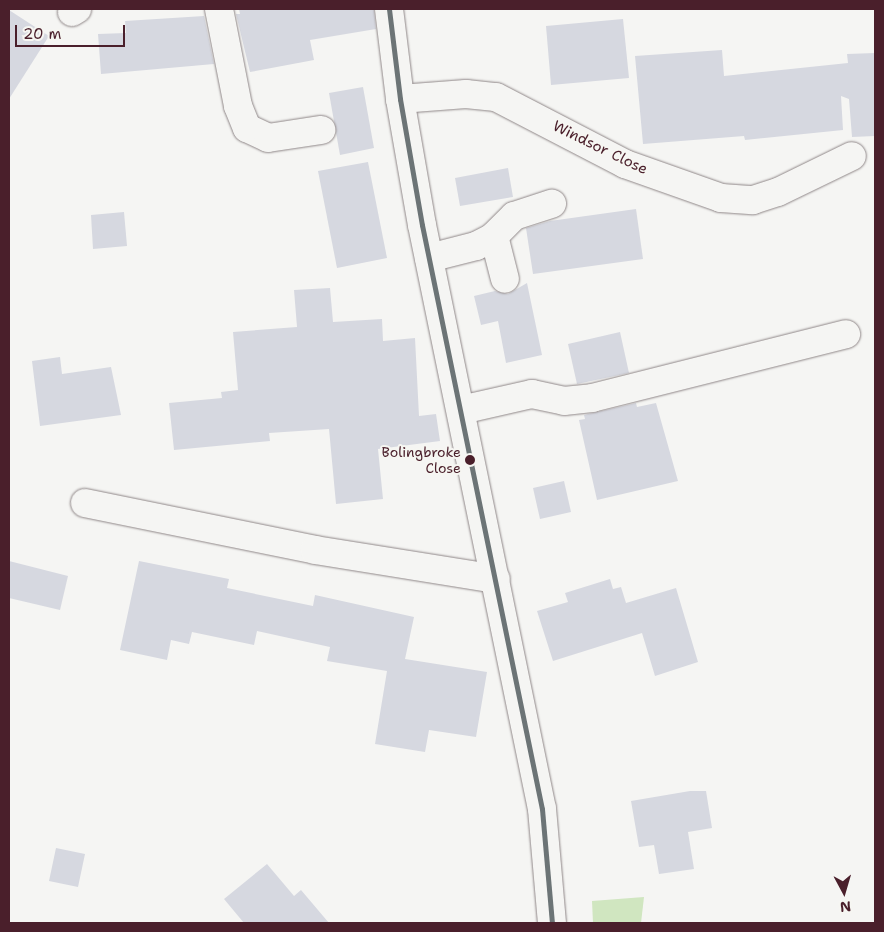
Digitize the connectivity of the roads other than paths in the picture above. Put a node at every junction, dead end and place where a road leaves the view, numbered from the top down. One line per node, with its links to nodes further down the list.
1 (219, 9): 4 (street)
2 (389, 9): 3 (street)
3 (400, 99): 5 (street, Windsor Close); 8 (street)
4 (321, 130)
5 (852, 156)
6 (552, 204): 7 (street)
7 (494, 236): 8 (street); 9 (street)
8 (429, 258): 11 (street)
9 (505, 279)
10 (846, 334): 11 (street)
11 (461, 410): 13 (street)
12 (86, 503): 13 (street)
13 (496, 579): 14 (street)
14 (552, 923)

